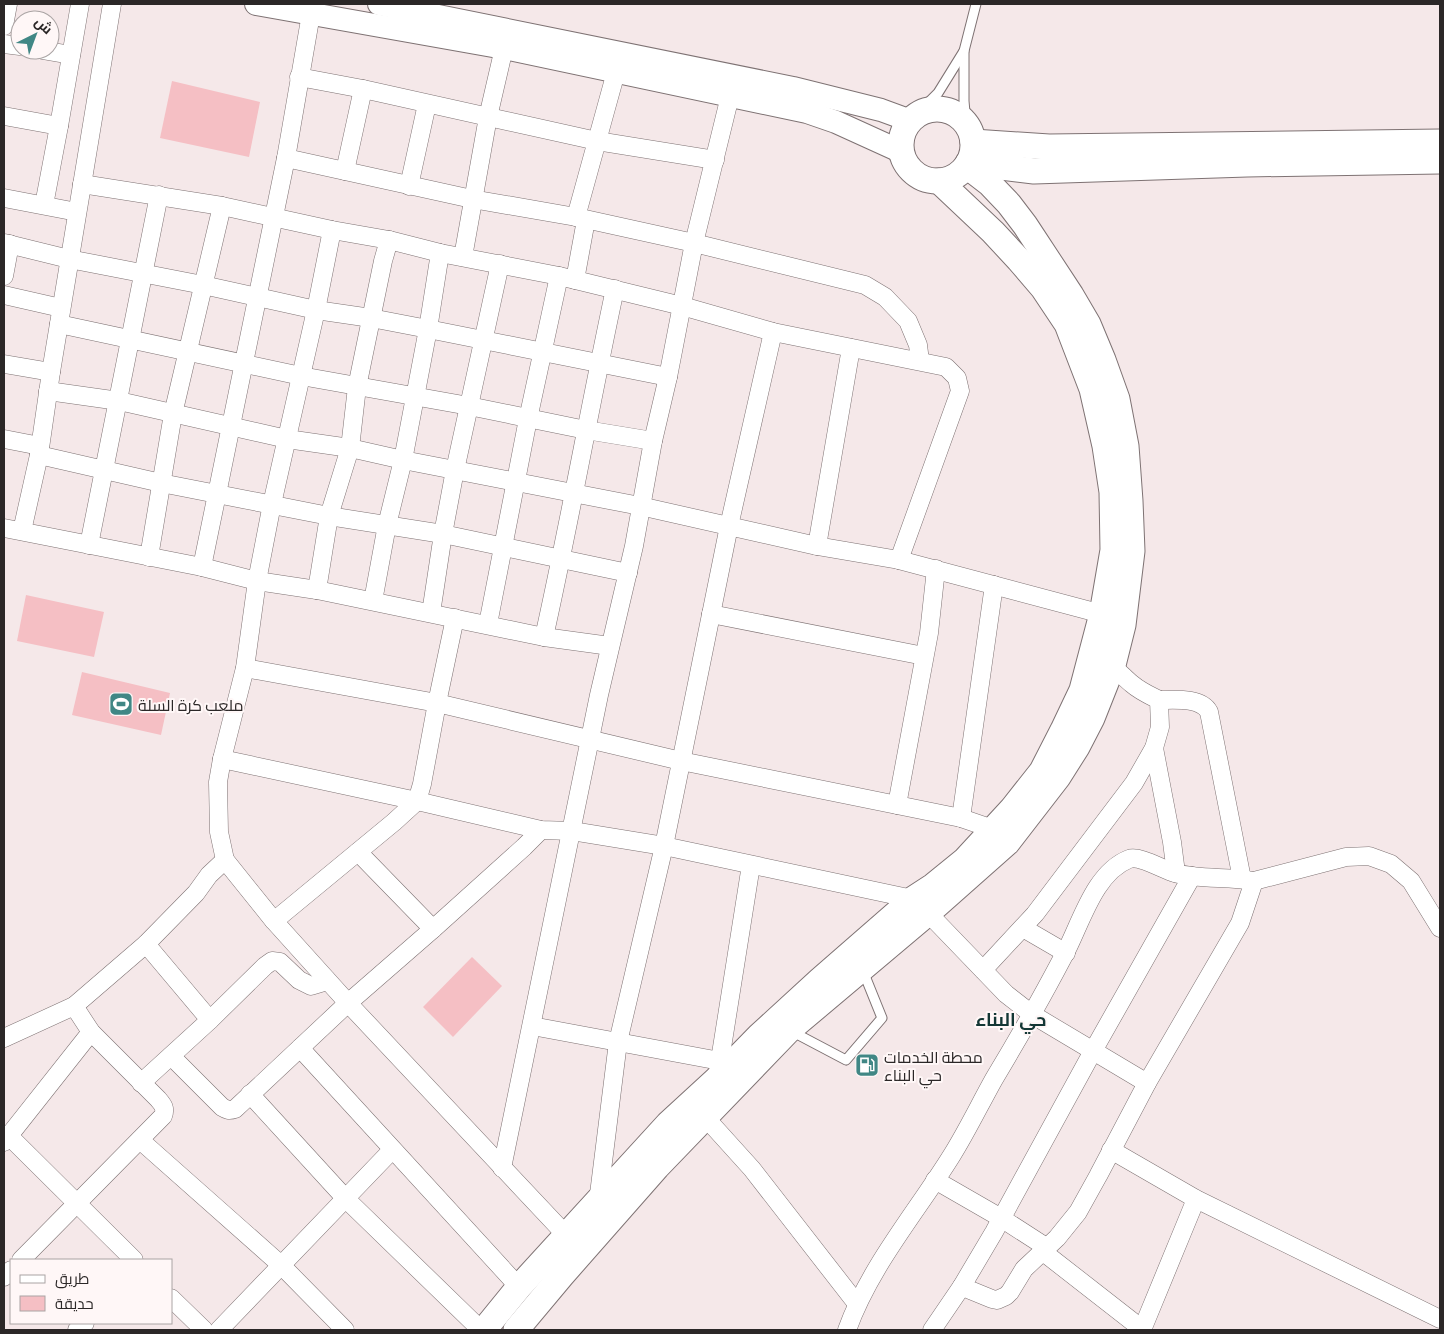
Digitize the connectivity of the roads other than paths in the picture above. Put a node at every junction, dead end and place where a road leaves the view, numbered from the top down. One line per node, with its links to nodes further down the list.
1 (8, 4): 8 (street)
2 (80, 4): 12 (street)
3 (112, 4): 31 (street)
4 (256, 4): 7 (street)
5 (379, 4): 20 (street)
6 (976, 4): 10 (lane)
7 (311, 14): 9 (street); 14 (street)
8 (4, 26)
9 (504, 48): 13 (street); 19 (street)
10 (964, 51): 20 (lane); 24 (lane)
11 (60, 53): 12 (street)
12 (72, 55): 21 (street)
13 (616, 72): 16 (street); 22 (street)
14 (300, 76): 15 (street); 26 (street)
15 (363, 89): 17 (street); 29 (street)
16 (730, 96): 25 (street); 27 (street)
17 (427, 104): 19 (street); 32 (street)
18 (4, 116): 21 (street)
19 (488, 117): 22 (street); 35 (street)
20 (912, 119): 24 (main road); 25 (main road)
21 (60, 126): 36 (street)
22 (597, 141): 27 (street); 40 (street)
23 (1440, 142): 24 (main road)
24 (968, 149): 28 (main road); 30 (main road); 124 (main road)
25 (902, 152): 30 (main road)
26 (286, 158): 29 (street); 39 (street)
27 (715, 160): 43 (street)
28 (1440, 161)
29 (345, 171): 32 (street)
30 (939, 181): 118 (main road)
31 (82, 184): 33 (street); 38 (street)
32 (409, 186): 35 (street)
33 (159, 195): 37 (street); 49 (street)
34 (4, 198): 36 (street)
35 (472, 200): 40 (street); 46 (street)
36 (44, 205): 38 (street)
37 (222, 206): 39 (street); 52 (street)
38 (77, 212): 47 (street)
39 (274, 218): 41 (street); 55 (street)
40 (581, 219): 43 (street); 51 (street)
41 (332, 230): 42 (street); 57 (street)
42 (389, 240): 45 (street); 59 (street)
43 (694, 243): 56 (street); 67 (street)
44 (7, 244): 47 (street); 50 (street)
45 (440, 253): 46 (street); 60 (street)
46 (463, 257): 48 (street)
47 (69, 259): 49 (street); 58 (street)
48 (500, 264): 51 (street); 63 (street)
49 (144, 274): 52 (street); 62 (street)
50 (4, 276)
51 (567, 278): 53 (street); 66 (street)
52 (203, 286): 55 (street); 65 (street)
53 (615, 289): 56 (street); 68 (street)
54 (4, 295): 58 (street)
55 (257, 298): 57 (street); 70 (street)
56 (682, 306): 61 (street); 73 (street)
57 (316, 310): 59 (street); 72 (street)
58 (60, 316): 62 (street); 71 (street)
59 (371, 318): 60 (street); 74 (street)
60 (428, 329): 63 (street); 76 (street)
61 (773, 332): 64 (street); 99 (street)
62 (130, 339): 65 (street); 77 (street)
63 (483, 341): 66 (street); 78 (street)
64 (851, 348): 67 (street); 105 (street)
65 (186, 352): 70 (street); 79 (street)
66 (542, 352): 68 (street); 80 (street)
67 (920, 360): 108 (street)
68 (599, 362): 73 (street); 82 (street)
69 (4, 364): 71 (street)
70 (243, 364): 72 (street); 81 (street)
71 (51, 372): 75 (street)
72 (301, 376): 74 (street); 83 (street)
73 (668, 377): 85 (street)
74 (357, 387): 76 (street); 86 (street)
75 (48, 390): 77 (street); 87 (street)
76 (415, 396): 78 (street); 88 (street)
77 (119, 401): 79 (street); 90 (street)
78 (469, 406): 80 (street); 89 (street)
79 (173, 414): 81 (street); 92 (street)
80 (528, 419): 82 (street); 91 (street)
81 (231, 426): 83 (street); 93 (street)
82 (586, 430): 85 (street); 94 (street)
83 (287, 439): 86 (street); 95 (street)
84 (4, 440): 87 (street)
85 (653, 441): 96 (street)
86 (350, 448): 88 (street); 97 (street)
87 (39, 450): 90 (street); 101 (street)
88 (403, 460): 89 (street); 98 (street)
89 (455, 470): 91 (street); 102 (street)
90 (103, 471): 92 (street); 103 (street)
91 (517, 482): 94 (street); 104 (street)
92 (161, 483): 93 (street); 106 (street)
93 (217, 493): 95 (street); 109 (street)
94 (573, 494): 96 (street); 107 (street)
95 (272, 504): 97 (street); 112 (street)
96 (640, 506): 99 (street); 111 (street)
97 (329, 516): 98 (street); 114 (street)
98 (387, 525): 102 (street); 115 (street)
99 (729, 526): 105 (street); 117 (street)
100 (4, 528): 101 (street)
101 (22, 531): 103 (street)
102 (443, 534): 104 (street); 116 (street)
103 (89, 545): 106 (street)
104 (504, 546): 107 (street); 120 (street)
105 (818, 546): 108 (street)
106 (149, 557): 109 (street)
107 (562, 559): 111 (street); 121 (street)
108 (899, 560): 110 (street)
109 (202, 567): 112 (street)
110 (936, 569): 113 (street); 123 (street)
111 (628, 573): 122 (street)
112 (257, 581): 114 (street); 125 (street)
113 (994, 585): 118 (street); 134 (street)
114 (317, 590): 115 (street)
115 (373, 601): 116 (street)
116 (431, 613): 119 (street)
117 (711, 614): 123 (street); 131 (street)
118 (1102, 614): 124 (main road)
119 (456, 618): 120 (street); 127 (street)
120 (488, 624): 121 (street)
121 (544, 637): 122 (street)
122 (610, 646): 128 (street)
123 (924, 656): 133 (street)
124 (1102, 661): 126 (street); 135 (main road); 144 (main road)
125 (245, 668): 127 (street); 130 (street)
126 (1159, 700): 129 (street); 143 (street)
127 (437, 704): 128 (street); 132 (street)
128 (591, 739): 131 (street); 137 (street)
129 (1154, 748): 142 (street); 146 (street)
130 (222, 759): 132 (street); 140 (street)
131 (682, 761): 133 (street); 138 (street)
132 (417, 801): 136 (street); 139 (street)
133 (897, 805): 134 (street)
134 (961, 818): 135 (street)
135 (993, 829): 144 (main road)
136 (541, 830): 137 (street); 148 (street)
137 (572, 831): 138 (street); 158 (street)
138 (664, 846): 141 (street); 162 (street)
139 (358, 852): 145 (street); 148 (street)
140 (225, 860): 145 (street); 149 (street)
141 (751, 865): 144 (street); 166 (street)
142 (1184, 875): 143 (street); 150 (street); 164 (street)
143 (1248, 880): 147 (street); 168 (street)
144 (921, 906): 151 (main road); 152 (street); 166 (main road)
145 (274, 922): 153 (street)
146 (1023, 928): 150 (street); 152 (street)
147 (1440, 928)
148 (433, 929): 154 (street)
149 (146, 944): 155 (street); 157 (street)
150 (1066, 953): 156 (street)
151 (862, 969): 159 (main road); 159 (lane)
152 (983, 970): 156 (street)
153 (326, 979): 154 (street); 157 (street)
154 (348, 1003): 163 (street); 175 (street)
155 (74, 1006): 160 (street); 161 (street)
156 (1033, 1015): 164 (street); 176 (street)
157 (210, 1020): 165 (street)
158 (532, 1026): 162 (street); 175 (street)
159 (789, 1030): 170 (main road)
160 (91, 1032): 167 (street); 171 (street)
161 (4, 1038)
162 (618, 1042): 166 (street); 179 (street)
163 (300, 1048): 169 (street); 173 (street)
164 (1093, 1051): 168 (street); 181 (street)
165 (171, 1056): 167 (street); 169 (street)
166 (719, 1070): 179 (main road)
167 (140, 1083): 172 (street)
168 (1146, 1083): 174 (street)
169 (250, 1094): 177 (street)
170 (705, 1117): 190 (street); 196 (main road)
171 (6, 1138): 180 (street)
172 (140, 1140): 180 (street); 186 (street)
173 (392, 1150): 177 (street); 188 (street)
174 (1112, 1150): 178 (street); 183 (street)
175 (502, 1168): 182 (street)
176 (935, 1180): 181 (street); 190 (street)
177 (346, 1199): 186 (street); 195 (street)
178 (1196, 1199): 191 (street); 199 (street)
179 (598, 1202): 182 (main road)
180 (77, 1204): 184 (street); 185 (street)
181 (1001, 1218): 183 (street); 187 (street)
182 (566, 1235): 188 (main road)
183 (1044, 1249): 187 (street); 199 (street)
184 (21, 1259)
185 (133, 1259)
186 (281, 1265): 193 (street); 194 (street)
187 (962, 1286): 198 (street)
188 (519, 1287): 195 (main road)
189 (172, 1299): 192 (street)
190 (858, 1304): 197 (street)
191 (1440, 1319)
192 (204, 1330)
193 (219, 1330)
194 (346, 1330)
195 (482, 1330)
196 (516, 1330)
197 (846, 1330)
198 (932, 1330)
199 (1142, 1330)

